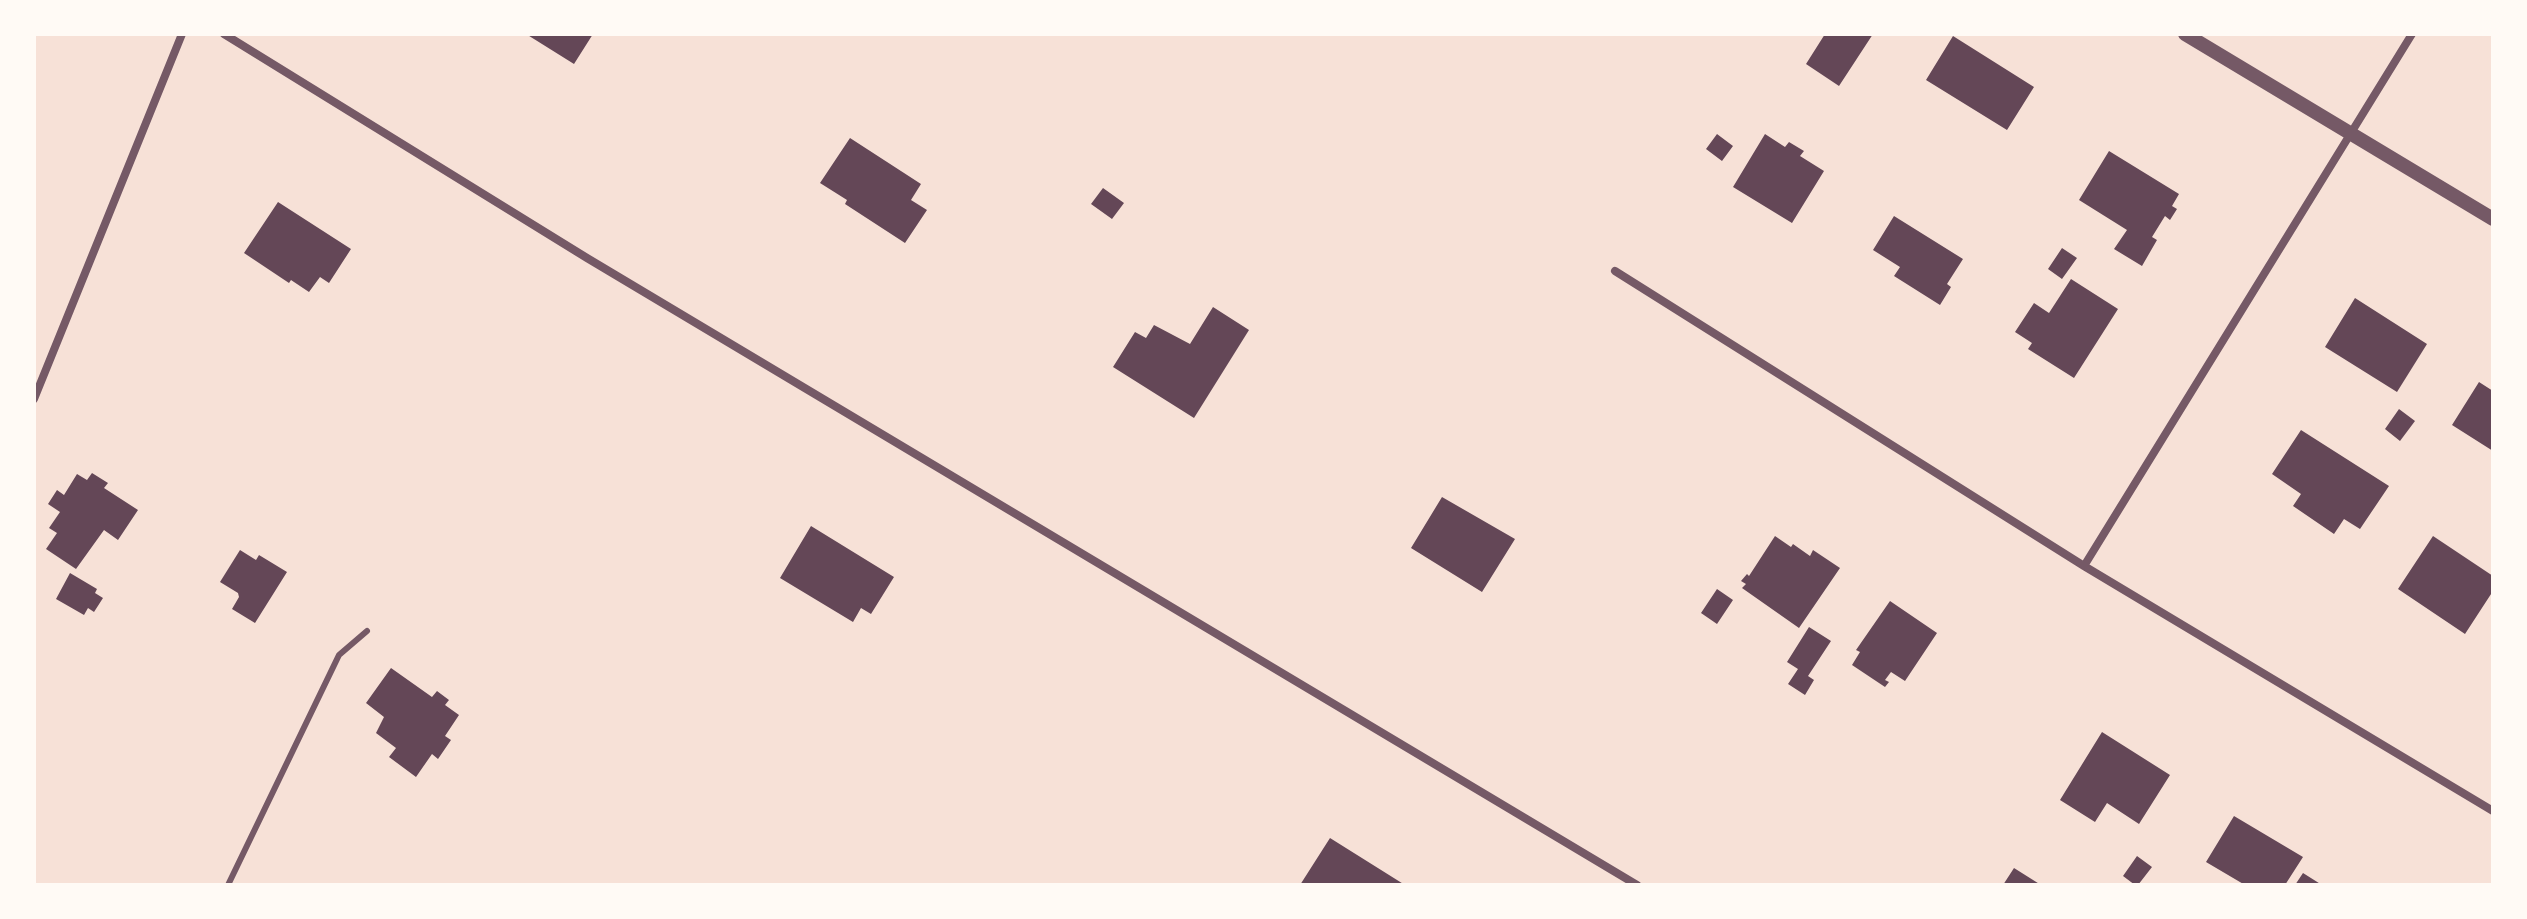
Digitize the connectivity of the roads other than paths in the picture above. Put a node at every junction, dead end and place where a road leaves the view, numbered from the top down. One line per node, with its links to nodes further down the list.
1 (182, 34): 8 (street)
2 (224, 34): 13 (street)
3 (2185, 34): 5 (street)
4 (2412, 34): 5 (street)
5 (2351, 135): 6 (street); 9 (street)
6 (2493, 219)
7 (1615, 271): 9 (street)
8 (34, 399)
9 (2084, 566): 11 (street)
10 (367, 631): 12 (lane)
11 (2493, 811)
12 (228, 885)
13 (1637, 885)

